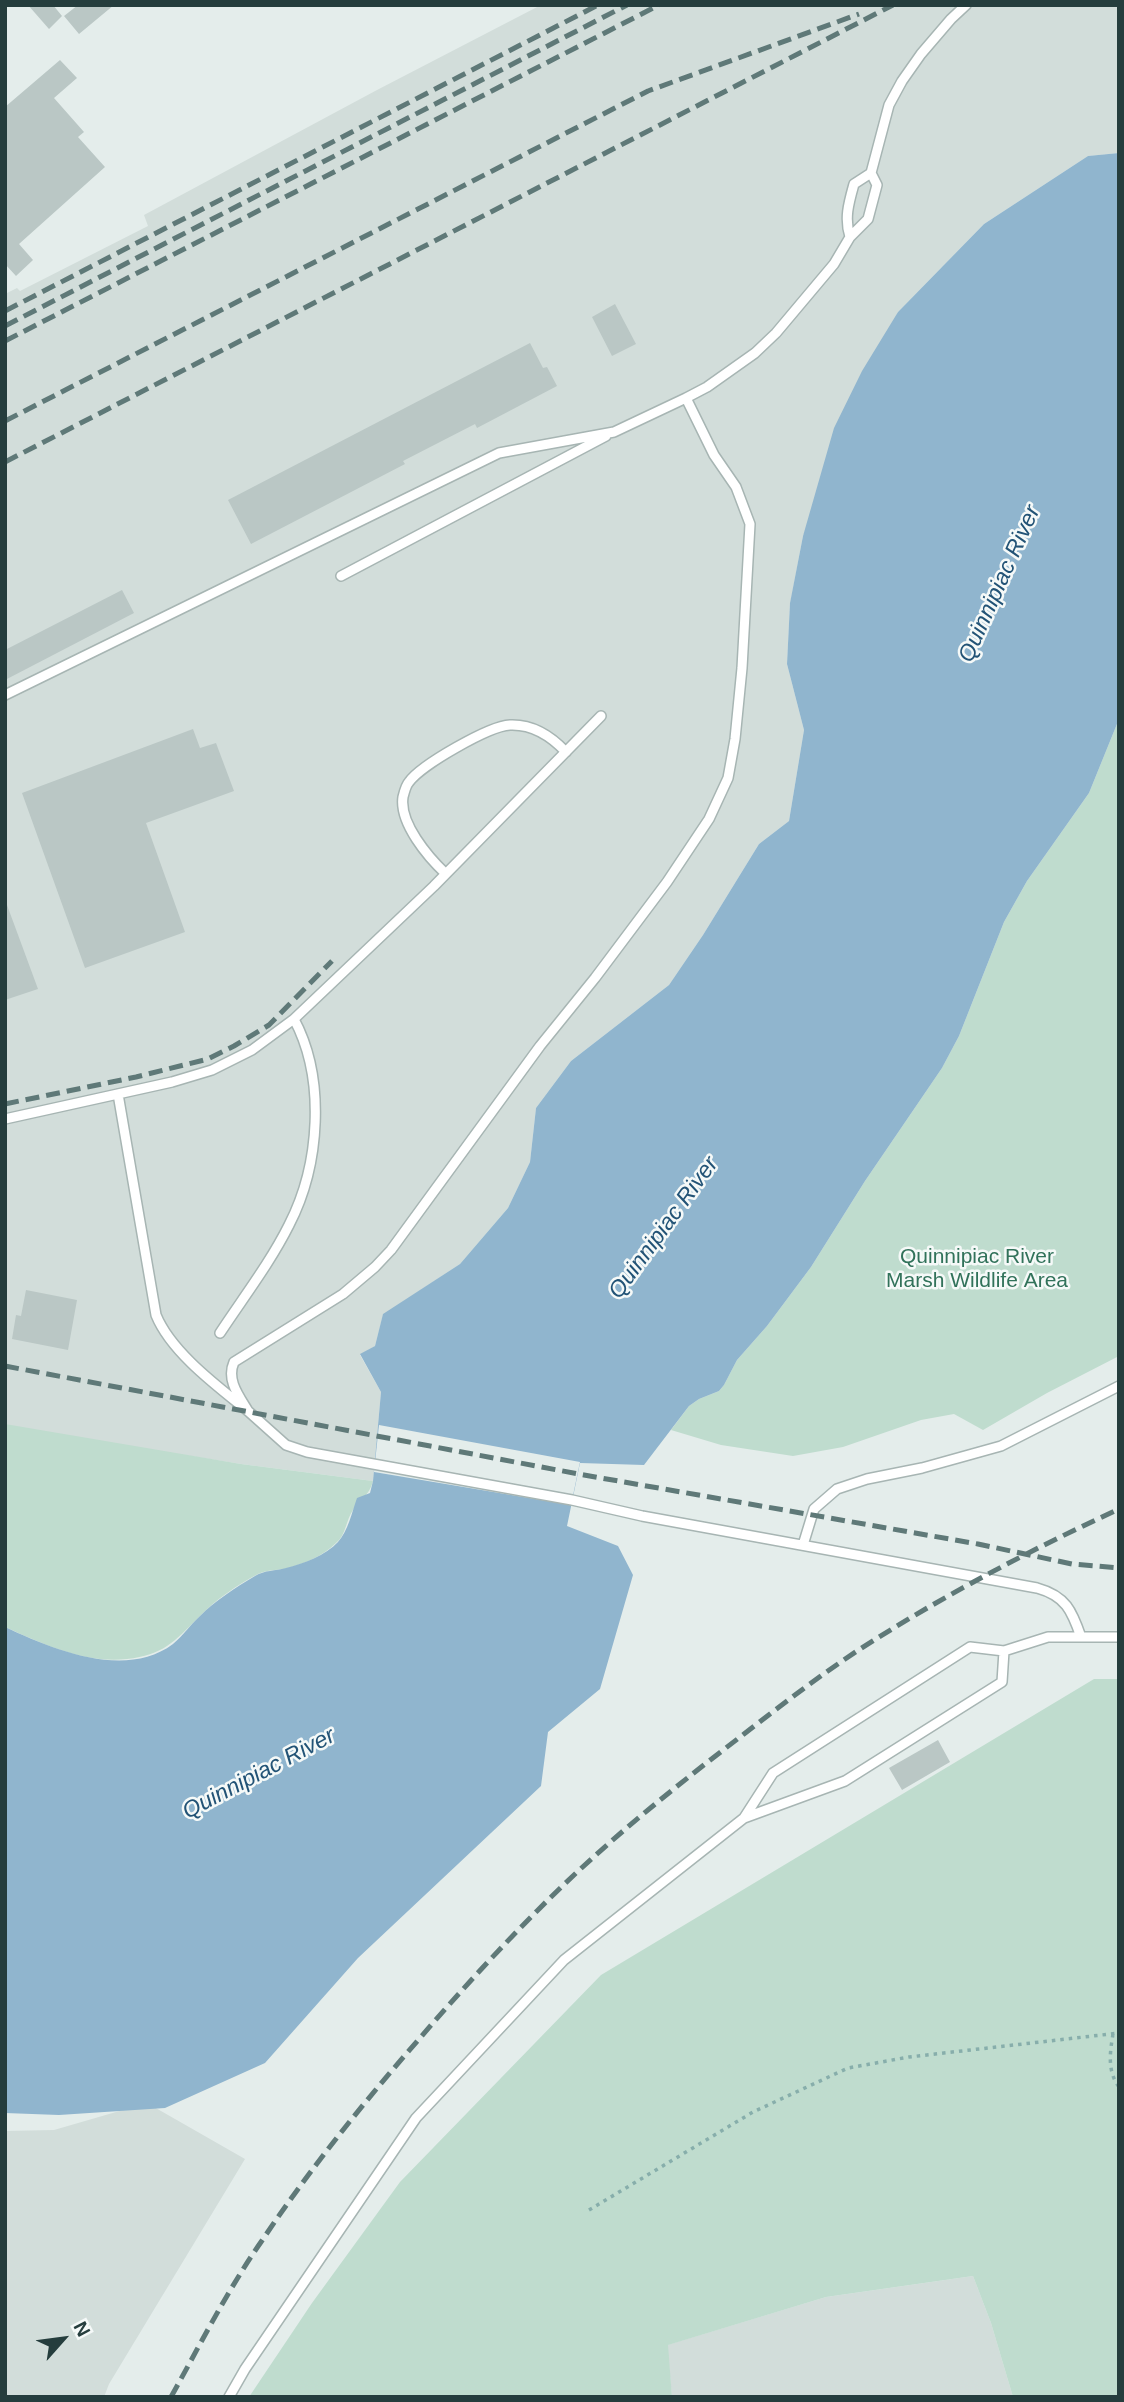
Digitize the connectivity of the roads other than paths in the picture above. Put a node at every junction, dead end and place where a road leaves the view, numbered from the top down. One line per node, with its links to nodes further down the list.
1 (966, 5): 2 (lane)
2 (871, 173): 3 (lane); 3 (lane)
3 (850, 237): 4 (lane)
4 (686, 398): 5 (lane); 16 (lane)
5 (614, 432): 6 (lane); 7 (lane)
6 (341, 576)
7 (5, 695)
8 (601, 716): 9 (lane)
9 (566, 752): 10 (lane); 10 (lane)
10 (446, 874): 11 (lane)
11 (294, 1018): 12 (lane); 14 (lane)
12 (118, 1094): 13 (lane); 16 (lane)
13 (5, 1119)
14 (220, 1333)
15 (1119, 1386): 17 (lane)
16 (248, 1411): 17 (lane)
17 (803, 1545): 18 (lane)
18 (1081, 1637): 19 (lane); 20 (lane)
19 (1119, 1637)
20 (1004, 1651): 21 (lane); 21 (lane)
21 (744, 1818): 22 (lane)
22 (229, 2397)

